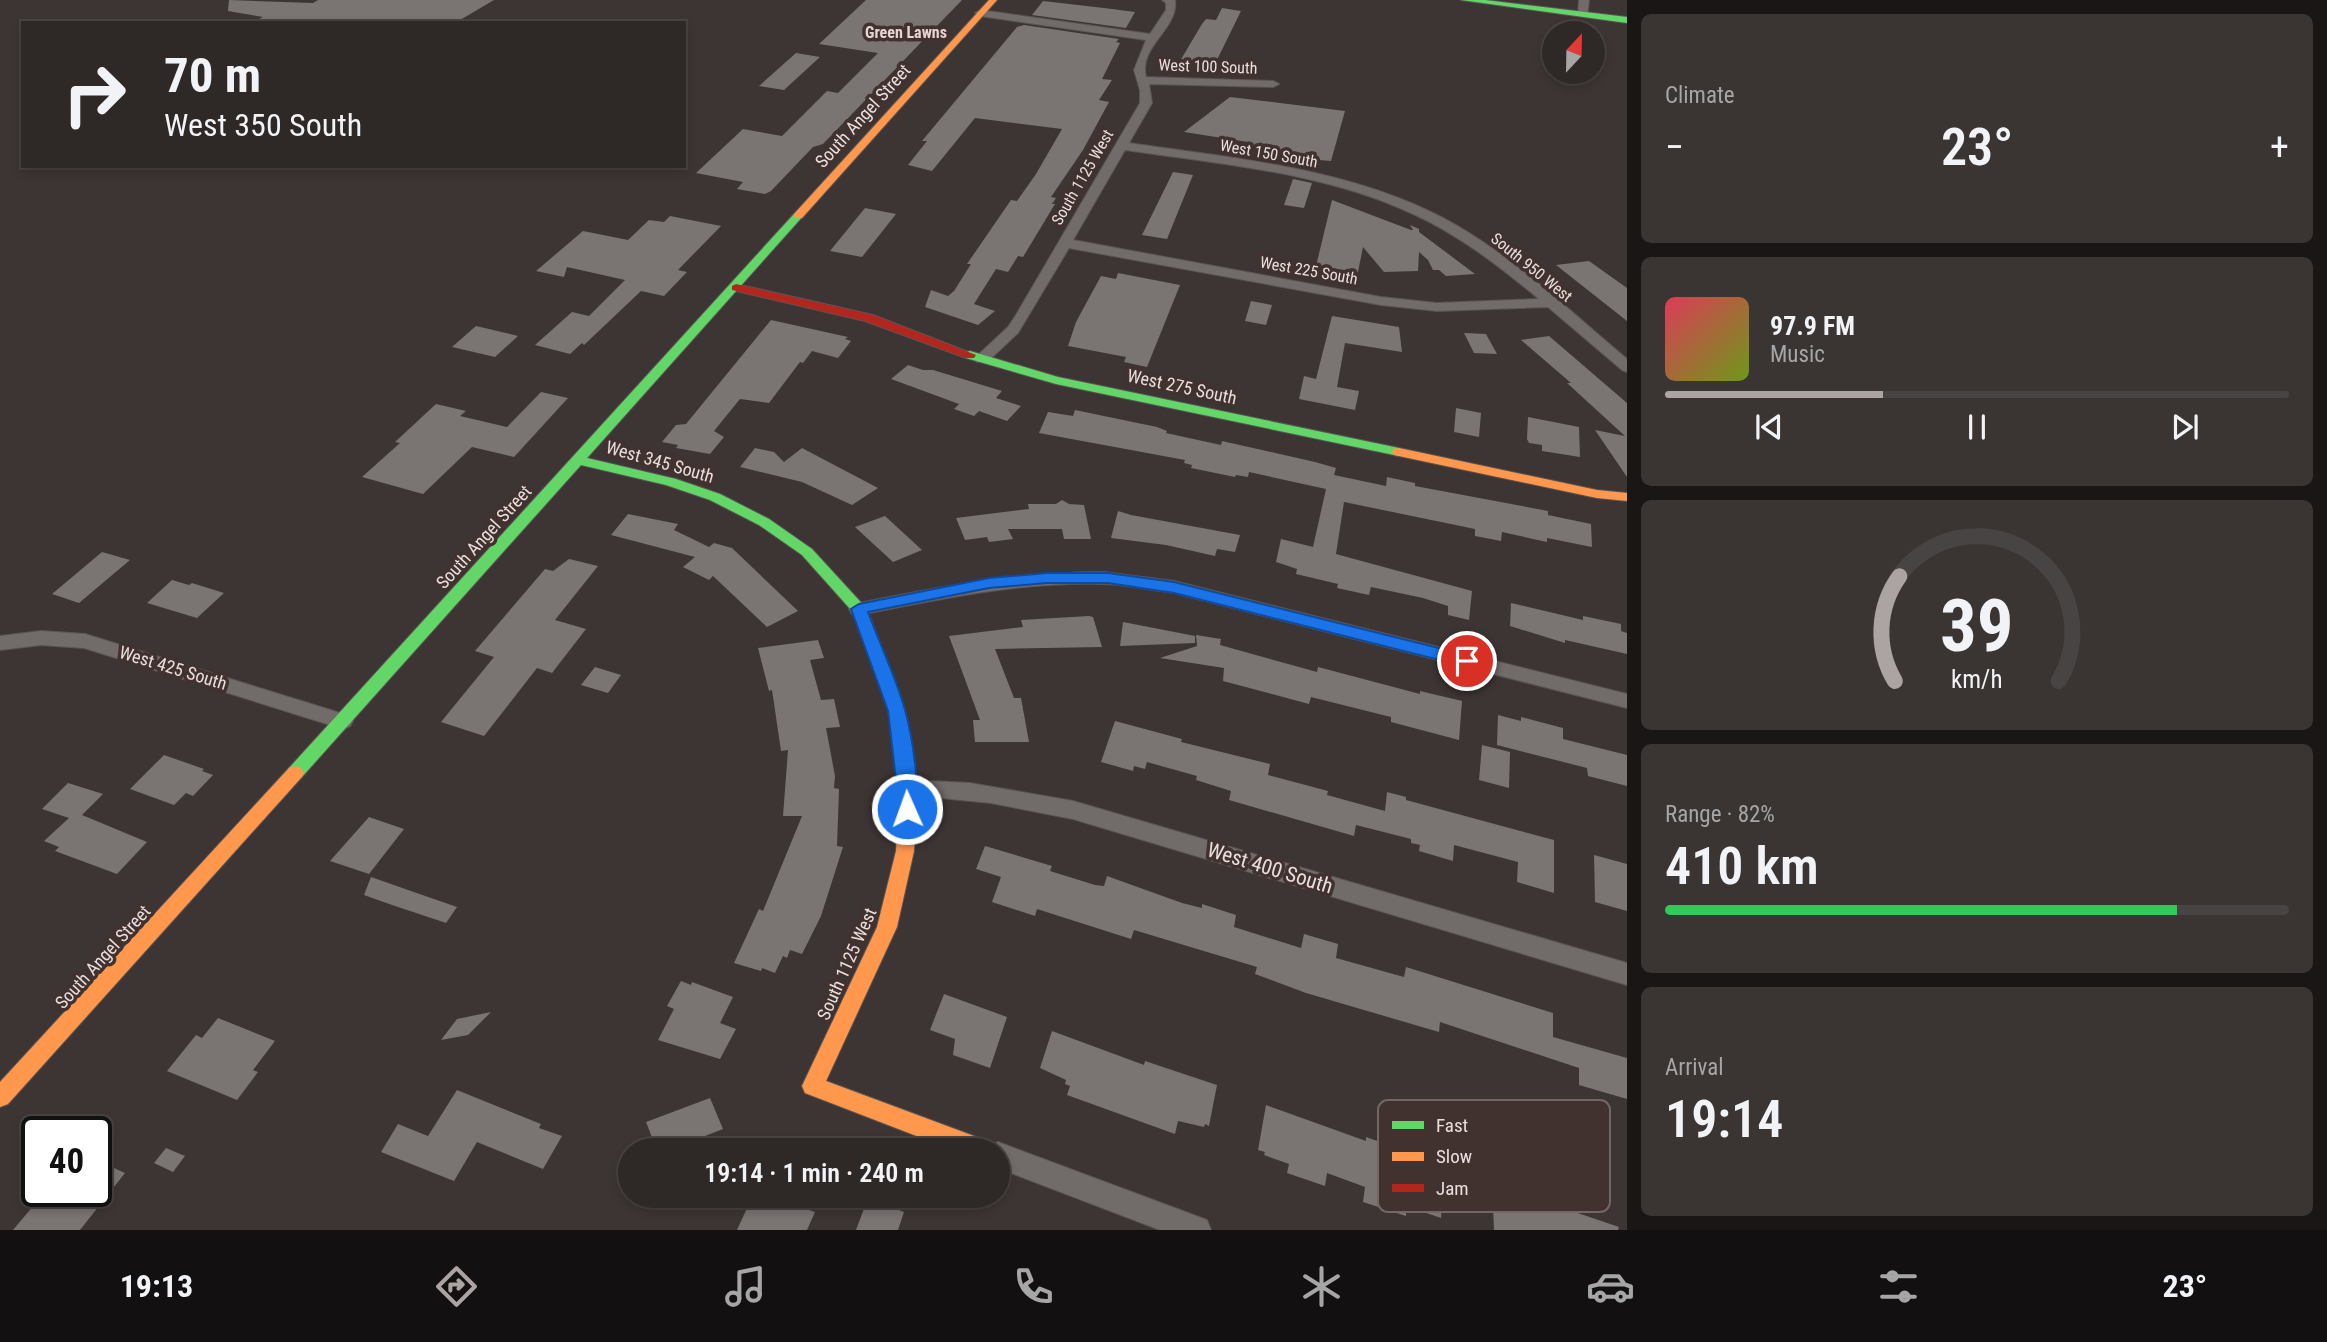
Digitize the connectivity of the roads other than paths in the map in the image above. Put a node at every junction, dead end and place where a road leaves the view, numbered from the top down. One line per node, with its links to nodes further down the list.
1 (993, 0): 5 (main road, South Angel Street)
2 (1169, 0): 7 (street, South 1125 West)
3 (1465, 0): 4 (main road)
4 (1583, 7): 6 (main road)
5 (980, 13): 7 (street); 13 (main road, South Angel Street)
6 (1627, 20)
7 (1154, 38): 8 (street, South 1125 West)
8 (1143, 80): 9 (street, West 100 South); 10 (street, South 1125 West)
9 (1273, 84)
10 (1121, 146): 11 (street, West 150 South); 12 (street, South 1125 West)
11 (1407, 208): 14 (street, South 950 West)
12 (1065, 243): 14 (street, West 225 South); 15 (street, South 1125 West)
13 (736, 288): 15 (main road, West 275 South); 17 (main road, South Angel Street)
14 (1549, 303): 16 (street, South 950 West)
15 (982, 359): 18 (main road, West 275 South)
16 (1627, 367)
17 (579, 460): 19 (main road, West 345 South); 22 (main road, South Angel Street)
18 (1627, 498)
19 (859, 609): 21 (street); 23 (main road, South 1125 West)
20 (0, 643): 22 (street, West 425 South)
21 (1627, 701)
22 (343, 721): 25 (main road, South Angel Street)
23 (908, 788): 24 (street, West 400 South); 26 (main road, South 1125 West)
24 (1627, 974)
25 (0, 1097)
26 (950, 1138)
27 (1010, 1160): 28 (street)
28 (1197, 1230)

